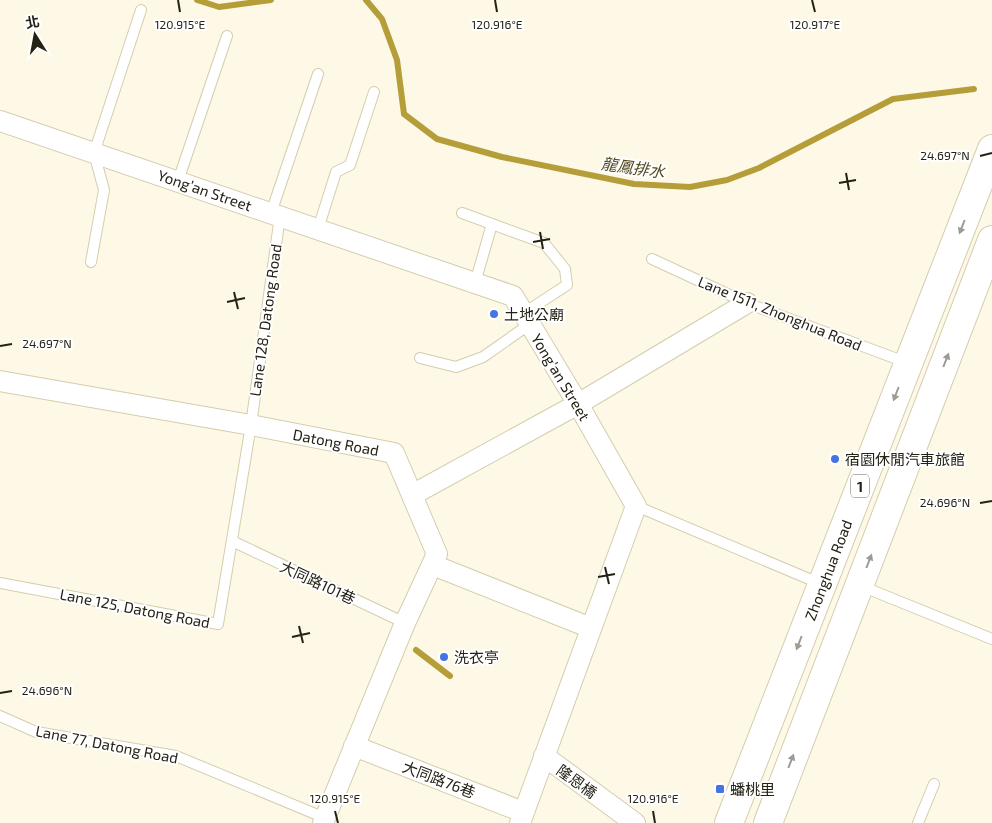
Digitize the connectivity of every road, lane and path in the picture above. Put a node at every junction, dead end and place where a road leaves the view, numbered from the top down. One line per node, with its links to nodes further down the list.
1 (142, 10): 7 (lane)
2 (226, 36): 8 (lane)
3 (318, 74): 10 (lane, Lane 128, Datong Road)
4 (374, 92): 12 (lane)
5 (0, 121): 7 (street, Yong’an Street)
6 (992, 149): 20 (main road, Zhonghua Road / 1, one-way to 20)
7 (94, 153): 8 (street, Yong’an Street); 15 (lane)
8 (178, 181): 10 (street, Yong’an Street)
9 (462, 213): 11 (lane)
10 (276, 214): 12 (street, Yong’an Street); 23 (lane, Lane 128, Datong Road)
11 (492, 224): 16 (lane); 18 (lane)
12 (318, 229): 16 (street, Yong’an Street)
13 (992, 240): 30 (main road, one-way to 13)
14 (652, 259): 17 (lane, Lane 1511, Zhonghua Road)
15 (91, 262)
16 (475, 283): 18 (street, Yong’an Street)
17 (747, 303): 20 (lane, Lane 1511, Zhonghua Road); 22 (street)
18 (527, 318): 19 (lane); 22 (street, Yong’an Street)
19 (420, 358)
20 (908, 364): 29 (main road, Zhonghua Road / 1, one-way to 29)
21 (0, 381): 23 (street, Datong Road)
22 (578, 404): 24 (street); 25 (street, Yong’an Street)
23 (251, 425): 24 (street, Datong Road); 26 (lane, Lane 125, Datong Road)
24 (412, 495): 27 (street, Datong Road)
25 (636, 506): 29 (lane); 32 (street)
26 (232, 541): 28 (lane, Lane 125, Datong Road); 31 (lane, 大同路101巷)
27 (432, 565): 31 (street, Datong Road); 32 (street)
28 (0, 583)
29 (822, 584): 41 (main road, Zhonghua Road / 1, one-way to 41)
30 (859, 586): 33 (lane); 42 (main road, one-way to 30)
31 (405, 623): 35 (street, Datong Road)
32 (591, 628): 36 (street)
33 (992, 639)
34 (0, 716): 39 (lane, Lane 77, Datong Road)
35 (354, 746): 38 (street, 大同路76巷); 39 (street, Datong Road)
36 (544, 756): 38 (street); 40 (street, 隆恩橋)
37 (934, 784): 43 (lane)
38 (521, 818)
39 (324, 820)
40 (635, 823)
41 (729, 823)
42 (768, 823)
43 (918, 823)

